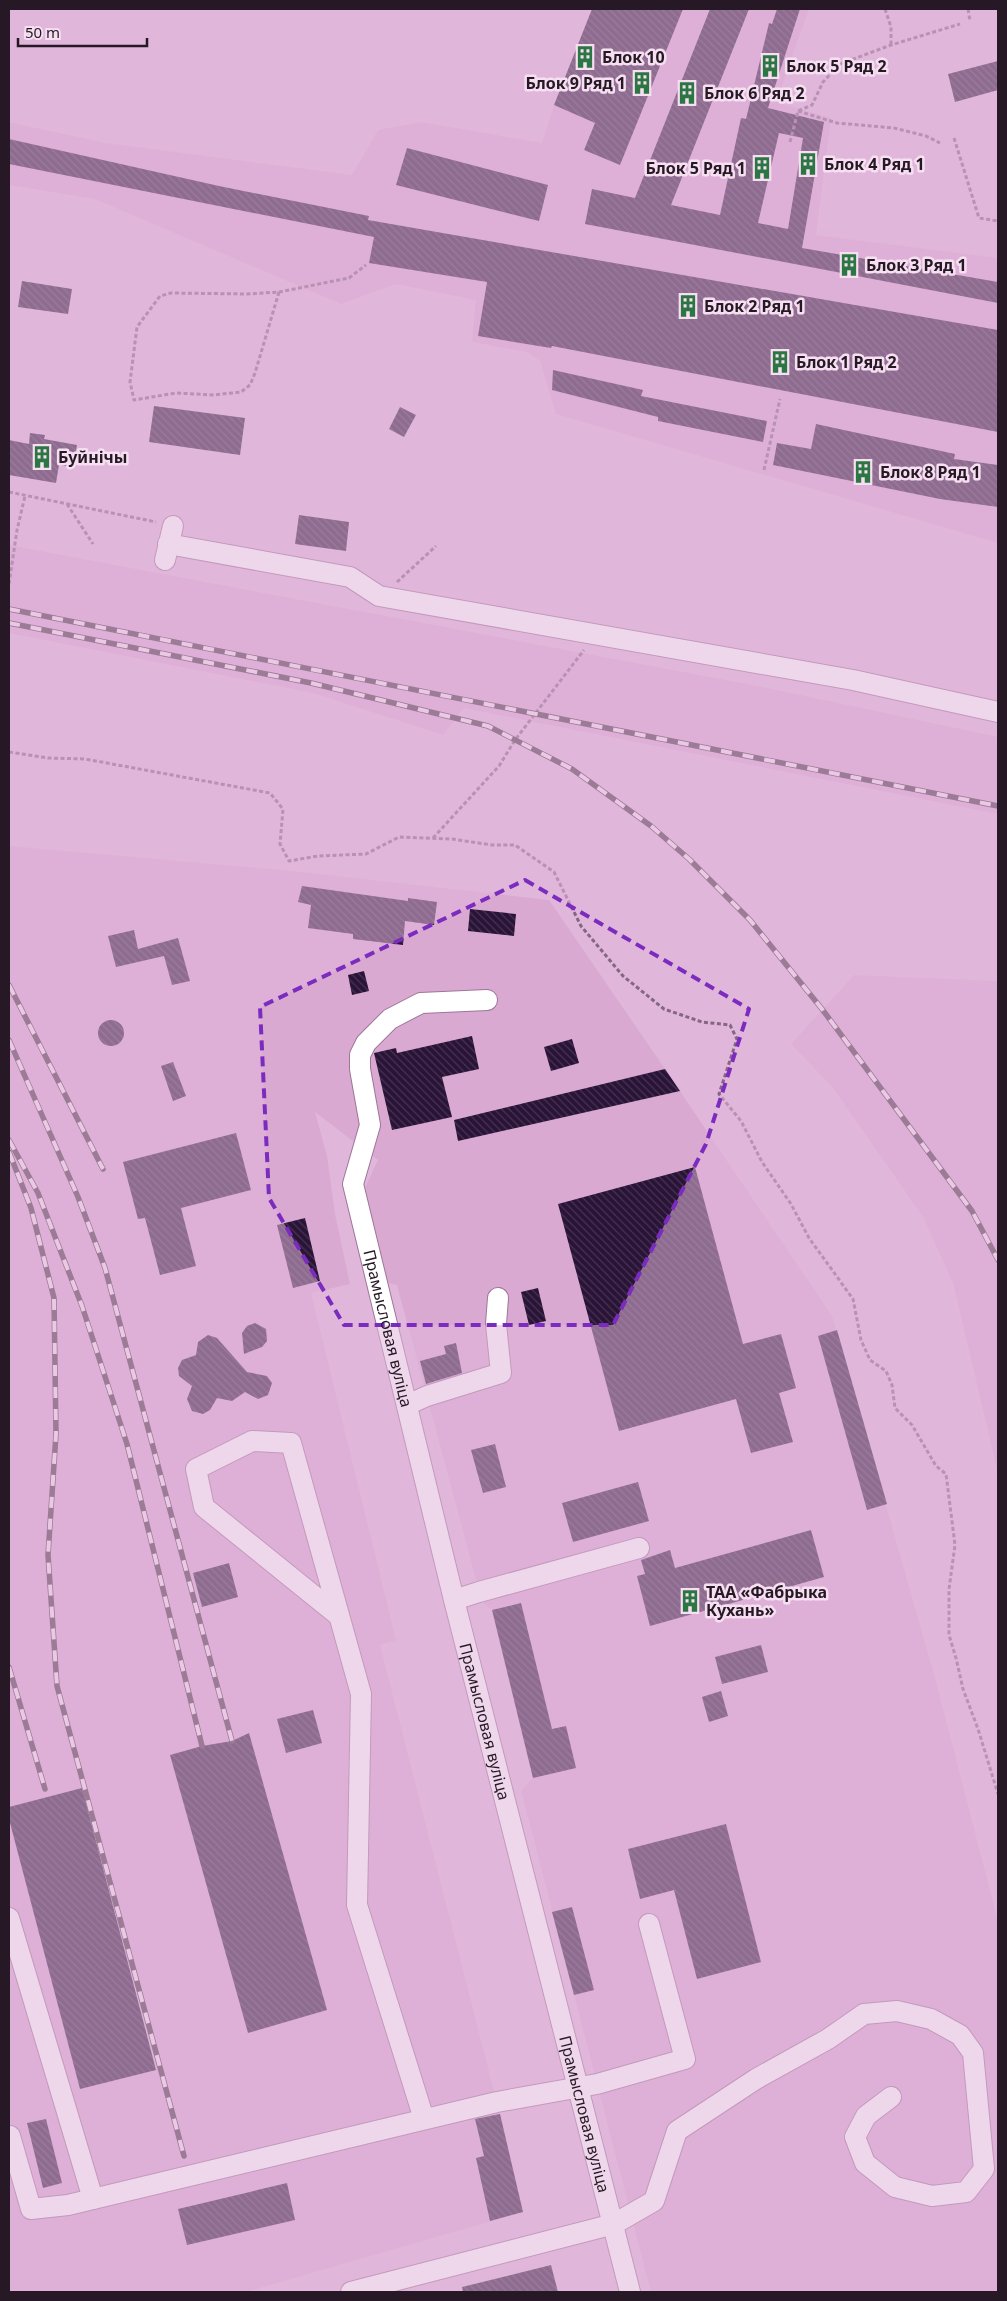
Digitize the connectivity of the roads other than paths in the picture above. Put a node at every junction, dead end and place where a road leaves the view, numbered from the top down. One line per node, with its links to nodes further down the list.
1 (169, 543): 2 (street)
2 (998, 712)
3 (487, 1000): 5 (street, Прамысловая вуліца)
4 (498, 1298): 5 (street)
5 (407, 1405): 7 (street, Прамысловая вуліца)
6 (639, 1548): 7 (street)
7 (454, 1600): 11 (street, Прамысловая вуліца)
8 (339, 1616): 8 (street); 13 (street)
9 (9, 1918): 15 (street)
10 (649, 1924): 11 (street)
11 (577, 2088): 13 (street); 16 (street, Прамысловая вуліца)
12 (891, 2097): 16 (street)
13 (424, 2119): 15 (street)
14 (10, 2136): 15 (street)
15 (94, 2199)
16 (614, 2224): 17 (street); 18 (street, Прамысловая вуліца)
17 (352, 2292)
18 (630, 2292)

